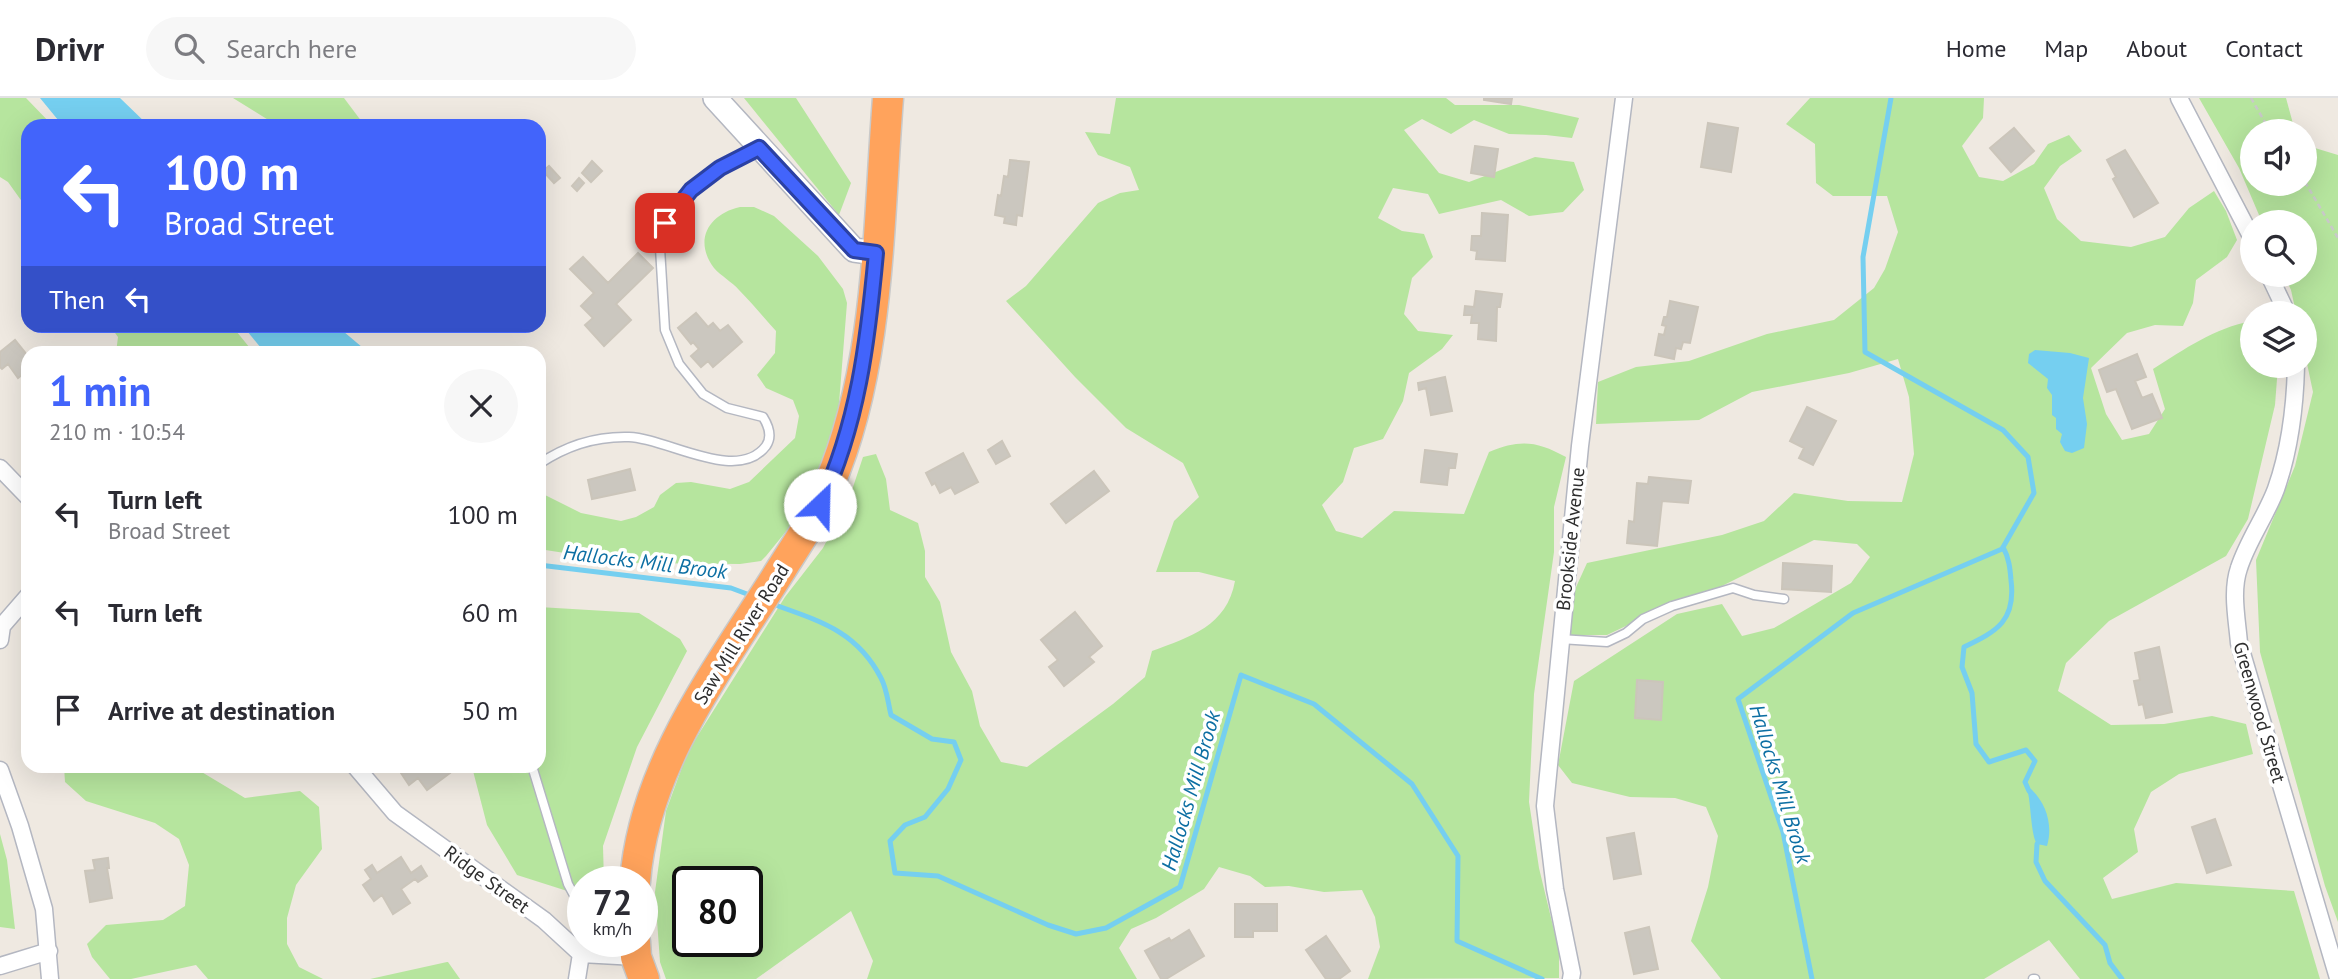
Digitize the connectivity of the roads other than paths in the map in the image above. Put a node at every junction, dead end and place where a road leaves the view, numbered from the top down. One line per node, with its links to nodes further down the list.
1 (715, 98): 5 (street)
2 (888, 98): 7 (highway, Saw Mill River Road)
3 (1624, 98): 14 (street, Brookside Avenue)
4 (2179, 98): 6 (street)
5 (759, 148): 7 (street); 9 (lane)
6 (2240, 216)
7 (876, 253): 19 (highway, Saw Mill River Road)
8 (2296, 378): 25 (street, Greenwood Street)
9 (546, 459)
10 (0, 468): 11 (street)
11 (21, 490)
12 (1784, 599): 14 (lane)
13 (21, 604): 15 (street)
14 (1560, 639): 28 (street, Brookside Avenue)
15 (0, 640)
16 (0, 770): 22 (street)
17 (361, 773): 21 (street, Ridge Street)
18 (534, 773): 20 (lane)
19 (636, 866)
20 (567, 881)
21 (567, 941)
22 (49, 951): 24 (street); 26 (street)
23 (581, 957): 27 (street)
24 (0, 966)
25 (2338, 978)
26 (50, 979)
27 (578, 979)
28 (1571, 979)

